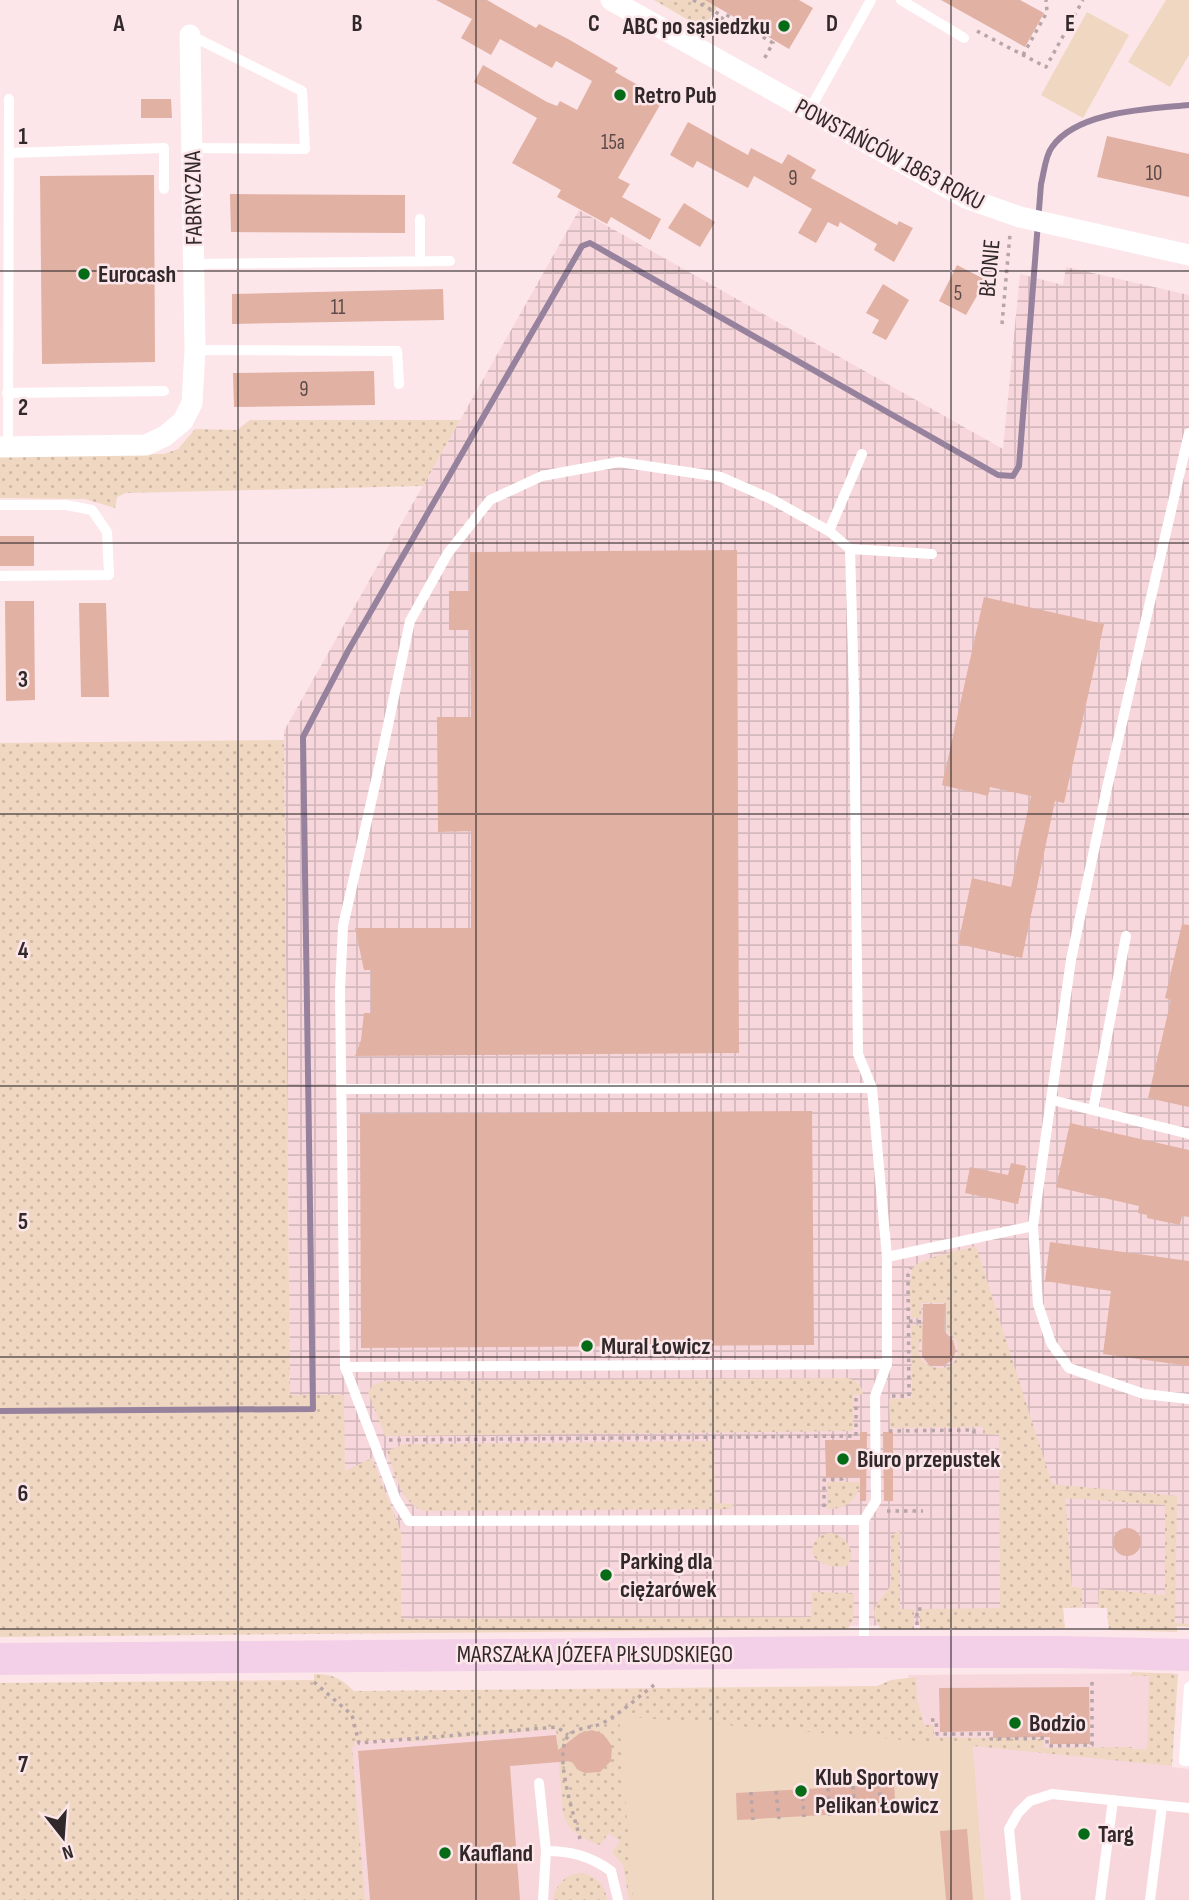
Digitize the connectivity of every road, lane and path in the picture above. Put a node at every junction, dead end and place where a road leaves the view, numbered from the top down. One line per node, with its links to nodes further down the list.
1 (611, 0): 15 (street, POWSTAŃCÓW 1863 ROKU)
2 (694, 0): 7 (path)
3 (871, 0): 15 (lane)
4 (901, 0): 11 (lane)
5 (1046, 0): 12 (path)
6 (1083, 0): 12 (path)
7 (723, 16): 10 (path); 13 (path)
8 (975, 30): 12 (path)
9 (190, 35): 16 (street, FABRYCZNA); 16 (lane)
10 (711, 36)
11 (964, 38)
12 (1023, 55)
13 (761, 64)
14 (9, 99): 17 (lane)
15 (809, 111): 19 (street, POWSTAŃCÓW 1863 ROKU)
16 (192, 148): 24 (street, FABRYCZNA)
17 (9, 153): 18 (lane); 29 (lane)
18 (164, 189)
19 (1015, 216): 21 (street, POWSTAŃCÓW 1863 ROKU); 25 (path, BŁONIE)
20 (420, 219): 22 (lane)
21 (1189, 255)
22 (420, 261): 23 (lane); 24 (lane)
23 (450, 261)
24 (194, 264): 26 (street, FABRYCZNA)
25 (1002, 324)
26 (195, 350): 27 (lane); 31 (street, FABRYCZNA)
27 (399, 384)
28 (164, 391): 29 (lane)
29 (7, 393): 31 (lane)
30 (1189, 433): 41 (lane)
31 (4, 447)
32 (862, 454): 34 (lane)
33 (0, 505): 37 (lane)
34 (830, 531): 35 (lane); 40 (lane)
35 (850, 549): 36 (lane); 39 (lane)
36 (932, 554)
37 (0, 576)
38 (1126, 936): 42 (lane)
39 (872, 1088): 40 (lane); 45 (lane)
40 (342, 1089): 49 (lane)
41 (1052, 1100): 42 (lane); 44 (lane)
42 (1093, 1110): 43 (lane)
43 (1189, 1134)
44 (1033, 1226): 45 (lane); 50 (lane)
45 (887, 1257): 48 (lane)
46 (909, 1321): 47 (path)
47 (923, 1322)
48 (887, 1364): 49 (lane); 51 (lane)
49 (345, 1367): 53 (lane)
50 (1189, 1399)
51 (876, 1431): 52 (path); 53 (lane)
52 (974, 1434)
53 (864, 1520): 56 (lane)
54 (924, 1609): 55 (path)
55 (917, 1635)
56 (864, 1652): 57 (street, MARSZAŁKA JÓZEFA PIŁSUDSKIEGO); 58 (street, MARSZAŁKA JÓZEFA PIŁSUDSKIEGO)
57 (1189, 1655)
58 (0, 1659)
59 (1092, 1668): 63 (path)
60 (312, 1680): 64 (path)
61 (654, 1685): 64 (path)
62 (1189, 1687): 65 (lane)
63 (931, 1720)
64 (568, 1735): 83 (path)
65 (1186, 1761)
66 (539, 1783): 82 (lane)
67 (879, 1784): 76 (path)
68 (853, 1786): 77 (path)
69 (828, 1788): 78 (path)
70 (802, 1789): 79 (path)
71 (776, 1791): 80 (path)
72 (751, 1792): 81 (path)
73 (1113, 1800): 74 (lane); 86 (lane); 87 (lane)
74 (1162, 1806): 75 (lane); 88 (lane)
75 (1189, 1808)
76 (881, 1813)
77 (855, 1814)
78 (830, 1816)
79 (804, 1817)
80 (779, 1819)
81 (753, 1820)
82 (546, 1851): 83 (lane); 84 (lane)
83 (584, 1856): 85 (lane)
84 (543, 1900)
85 (618, 1900)
86 (1016, 1900)
87 (1100, 1900)
88 (1150, 1900)

